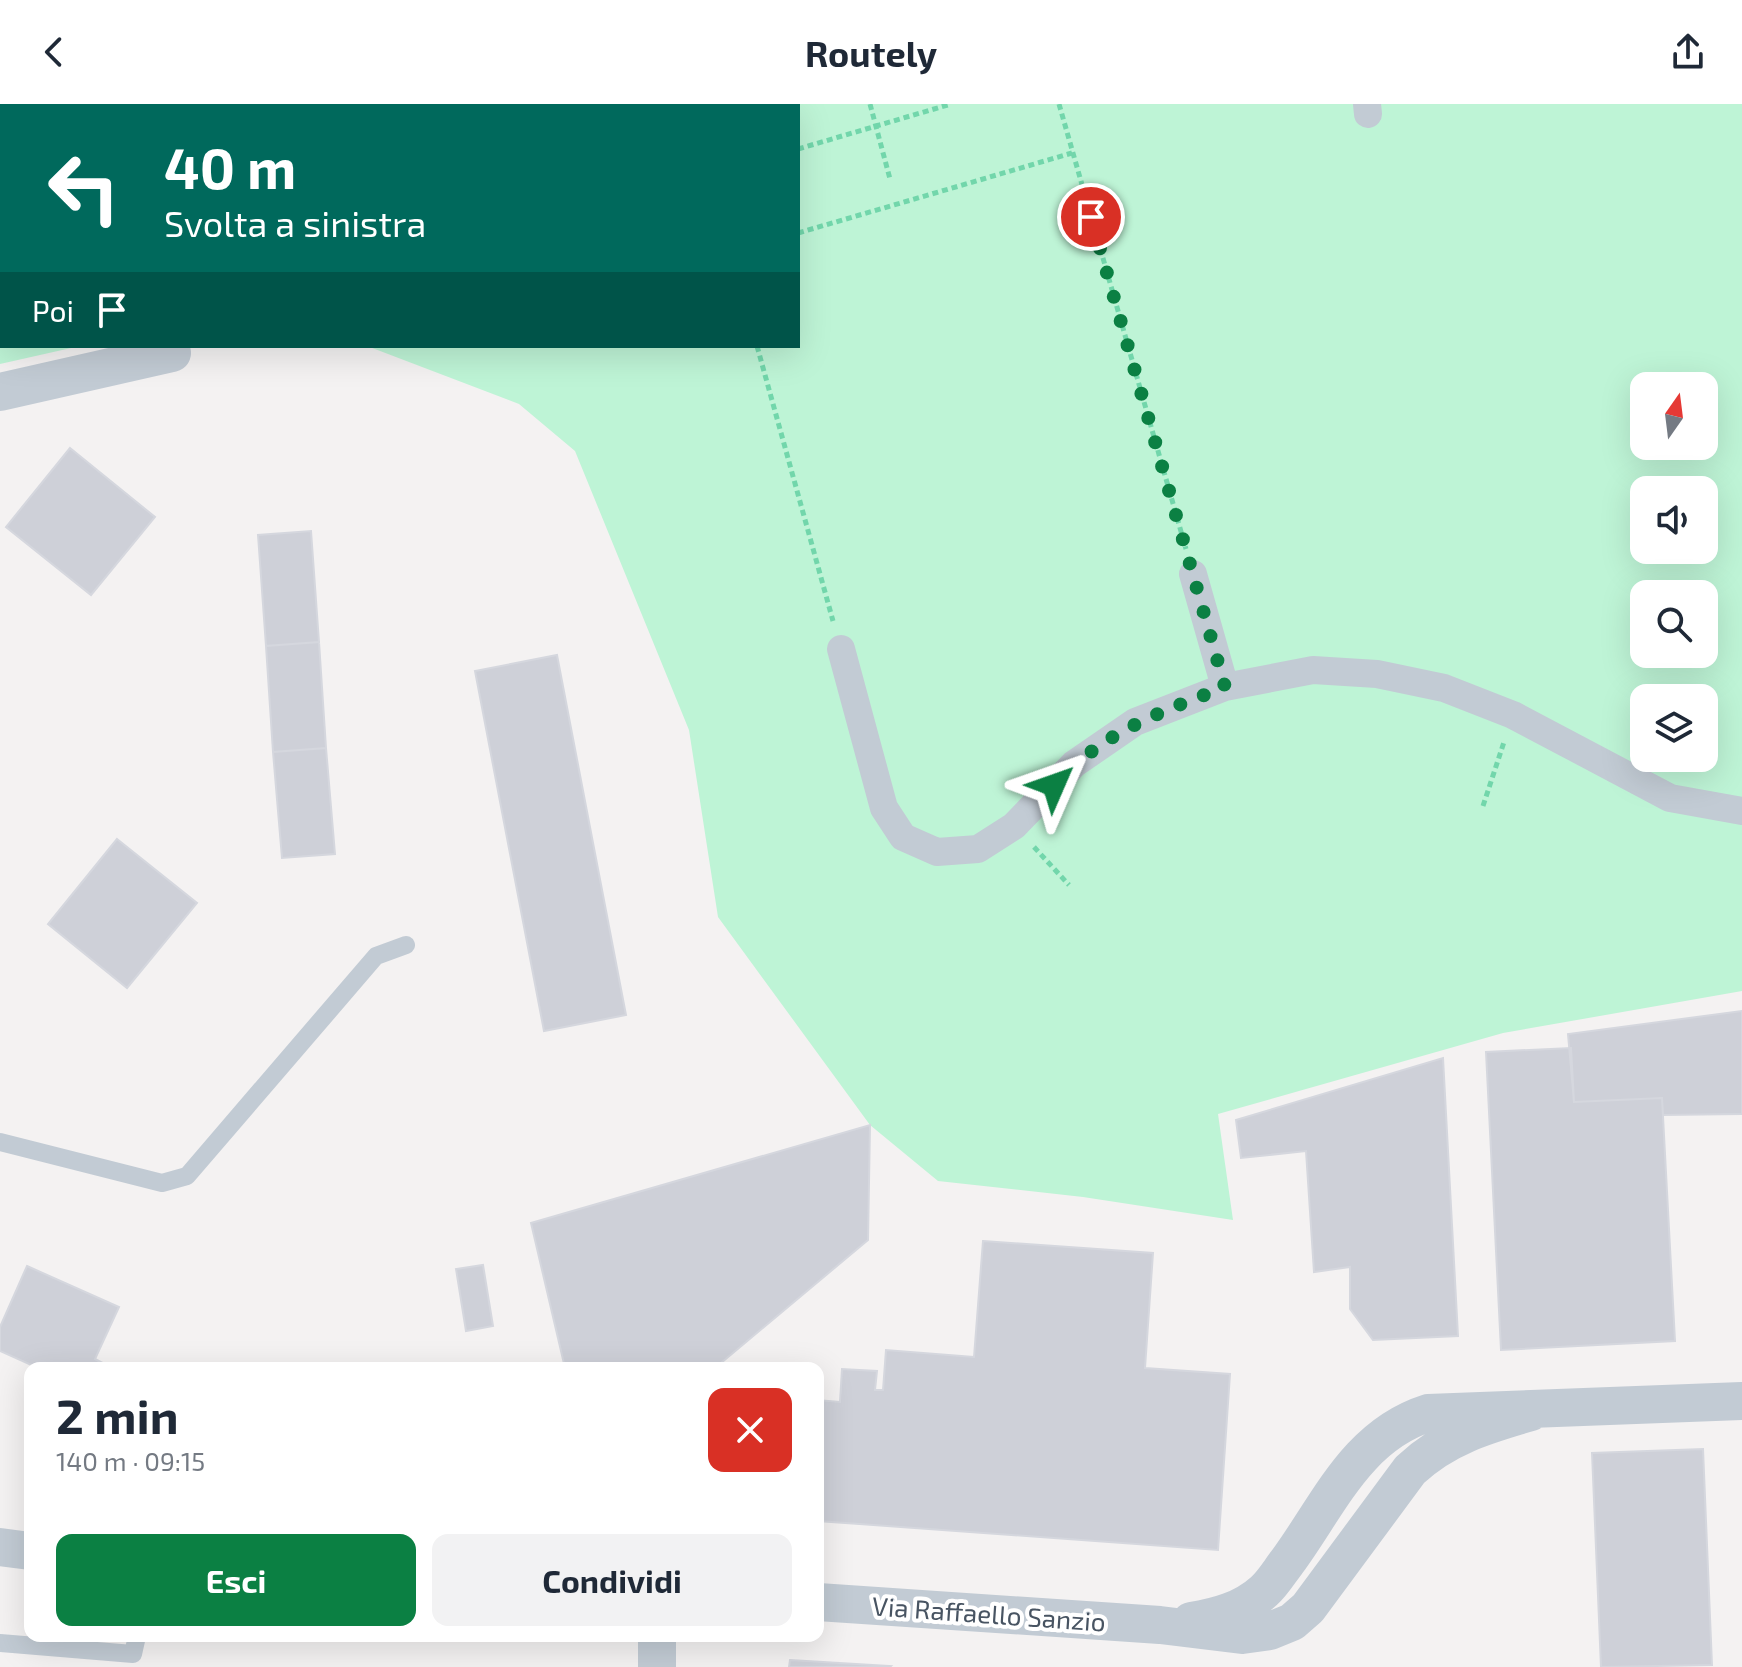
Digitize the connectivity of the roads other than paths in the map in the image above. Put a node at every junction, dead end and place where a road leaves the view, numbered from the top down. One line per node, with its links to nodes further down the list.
1 (172, 353): 2 (street)
2 (0, 392)
3 (1193, 574): 5 (street)
4 (841, 649): 5 (street)
5 (1225, 687): 6 (street)
6 (1742, 811)
7 (406, 945): 8 (lane)
8 (0, 1142)
9 (1742, 1401): 10 (street)
10 (1531, 1412): 14 (street); 14 (street)
11 (0, 1547): 12 (street)
12 (24, 1550)
13 (824, 1602): 14 (street, Via Raffaello Sanzio)
14 (1160, 1625)
15 (136, 1642): 17 (lane)
16 (657, 1642): 18 (street)
17 (0, 1643)
18 (657, 1667)

